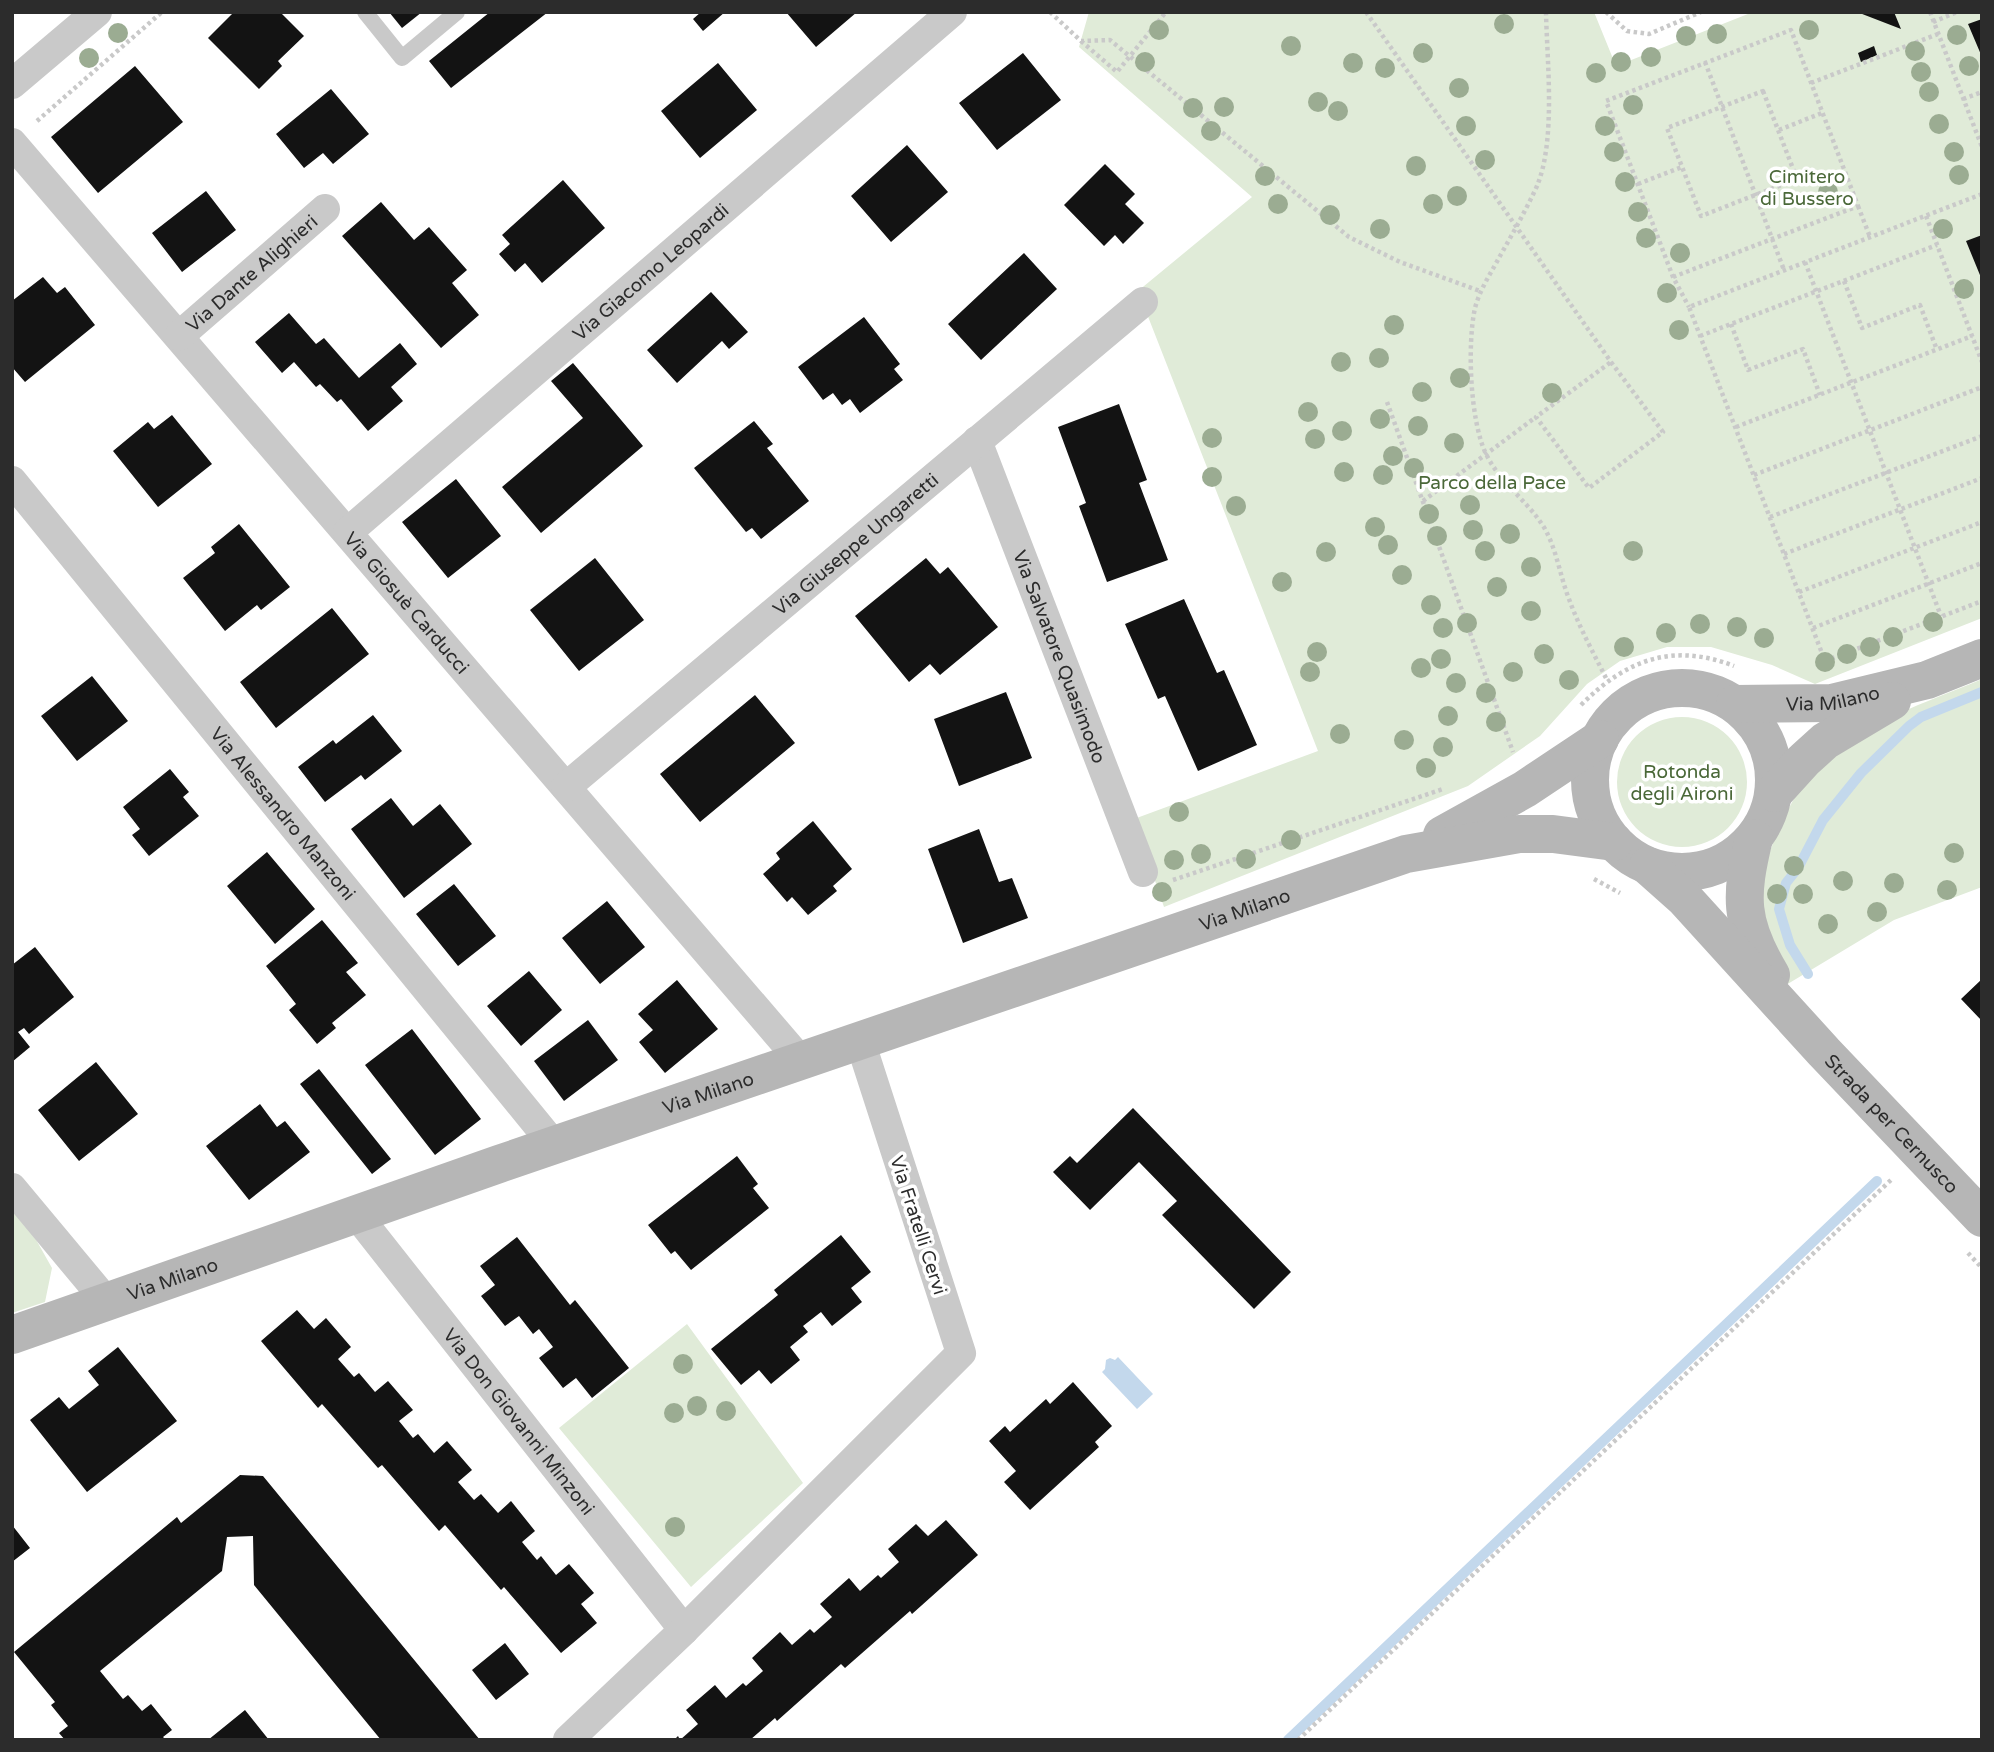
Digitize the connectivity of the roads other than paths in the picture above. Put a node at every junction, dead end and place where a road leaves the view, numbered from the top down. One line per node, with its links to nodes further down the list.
1 (97, 12): 5 (street)
2 (365, 12): 3 (lane)
3 (457, 12)
4 (952, 12): 12 (street, Via Giacomo Leopardi)
5 (12, 84)
6 (21, 134): 9 (street, Via Giosuè Carducci)
7 (325, 209): 9 (street, Via Dante Alighieri)
8 (1143, 302): 10 (street, Via Giuseppe Ungaretti)
9 (179, 336): 12 (street, Via Giosuè Carducci)
10 (977, 441): 17 (street, Via Giuseppe Ungaretti); 23 (street, Via Salvatore Quasimodo)
11 (12, 481): 27 (street, Via Alessandro Manzoni)
12 (348, 532): 17 (street, Via Giosuè Carducci)
13 (1982, 658): 14 (street, Via Milano)
14 (1927, 680): 15 (street, Via Milano); 18 (street, Via Milano)
15 (1735, 705): 16 (street, Via Milano); 18 (street, Via Milano)
16 (1600, 739): 20 (street, Via Milano); 21 (street, Via Milano)
17 (566, 787): 26 (street, Via Giosuè Carducci)
18 (1774, 793): 19 (street, Via Milano)
19 (1754, 838): 22 (street, Via Milano); 24 (street, Strada per Cernusco)
20 (1614, 842): 21 (street, Via Milano); 22 (street, Via Milano)
21 (1406, 854): 25 (street, Via Milano)
22 (1648, 866): 24 (street, Strada per Cernusco)
23 (1152, 878)
24 (1803, 1027): 30 (street, Strada per Cernusco)
25 (860, 1041): 26 (street, Via Milano); 33 (street, Via Fratelli Cervi)
26 (801, 1061): 27 (street, Via Milano)
27 (554, 1145): 29 (street, Via Milano)
28 (17, 1201): 31 (street)
29 (356, 1214): 31 (street, Via Milano); 33 (street, Via Don Giovanni Minzoni)
30 (1982, 1218)
31 (107, 1302): 32 (street, Via Milano)
32 (12, 1335)
33 (684, 1629): 34 (street)
34 (568, 1740)

